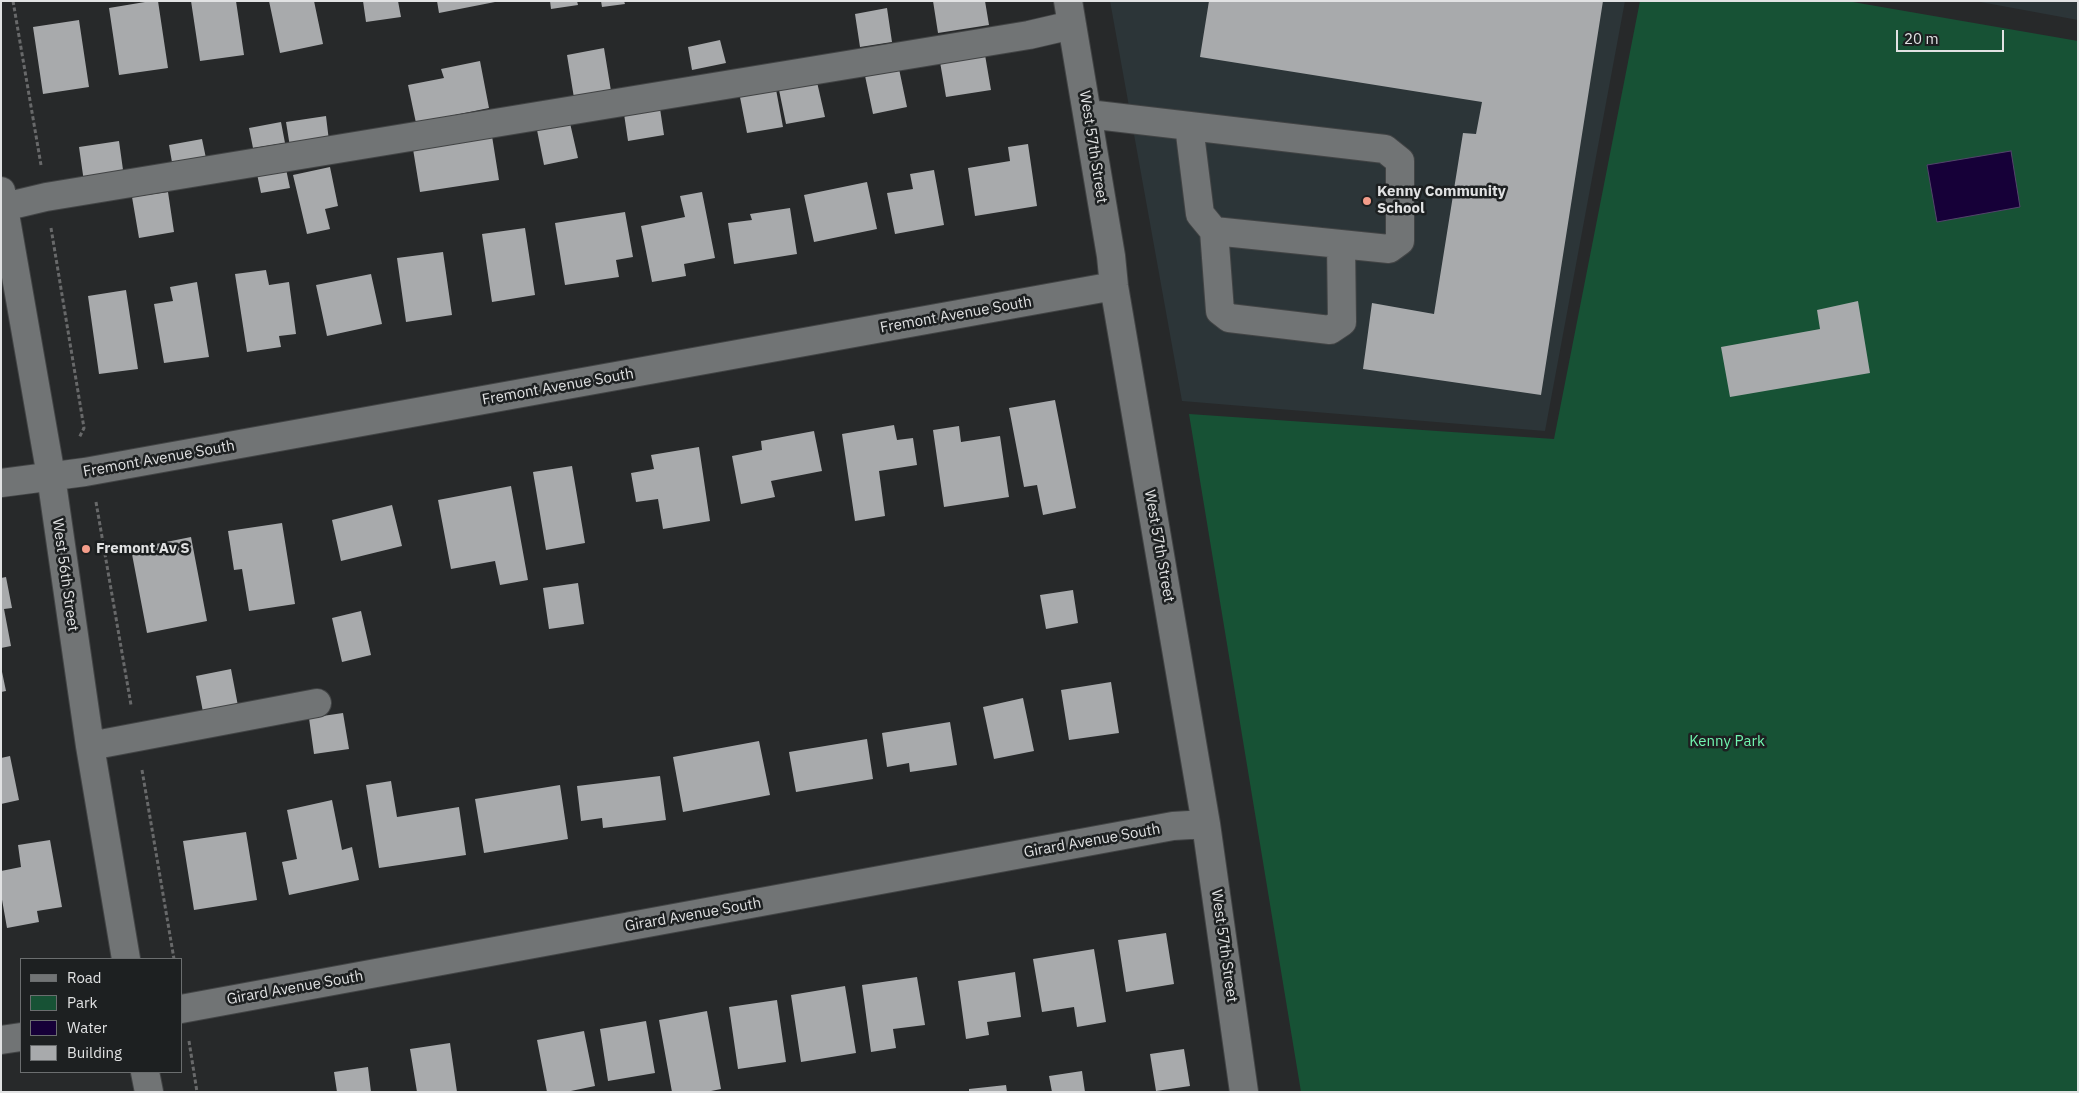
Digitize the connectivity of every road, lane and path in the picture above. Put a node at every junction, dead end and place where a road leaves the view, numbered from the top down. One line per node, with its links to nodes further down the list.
1 (1070, 13): 2 (street, West 57th Street); 4 (street)
2 (1088, 114): 3 (street); 7 (street, West 57th Street)
3 (1189, 126): 5 (street); 6 (street)
4 (3, 199): 8 (street, West 56th Street)
5 (1214, 231): 6 (street); 6 (street)
6 (1341, 244)
7 (1114, 286): 8 (street, Fremont Avenue South); 12 (street, West 57th Street)
8 (51, 476): 9 (street, Fremont Avenue South); 11 (street, West 56th Street)
9 (1, 483)
10 (317, 703): 11 (street)
11 (90, 746): 13 (street, West 56th Street)
12 (1206, 824): 14 (street, Girard Avenue South); 21 (street, West 57th Street)
13 (126, 958)
14 (182, 1009)
15 (20, 1037): 16 (street)
16 (1, 1040)
17 (188, 1040): 20 (path)
18 (145, 1073): 19 (street)
19 (149, 1092)
20 (197, 1092)
21 (1244, 1092)

